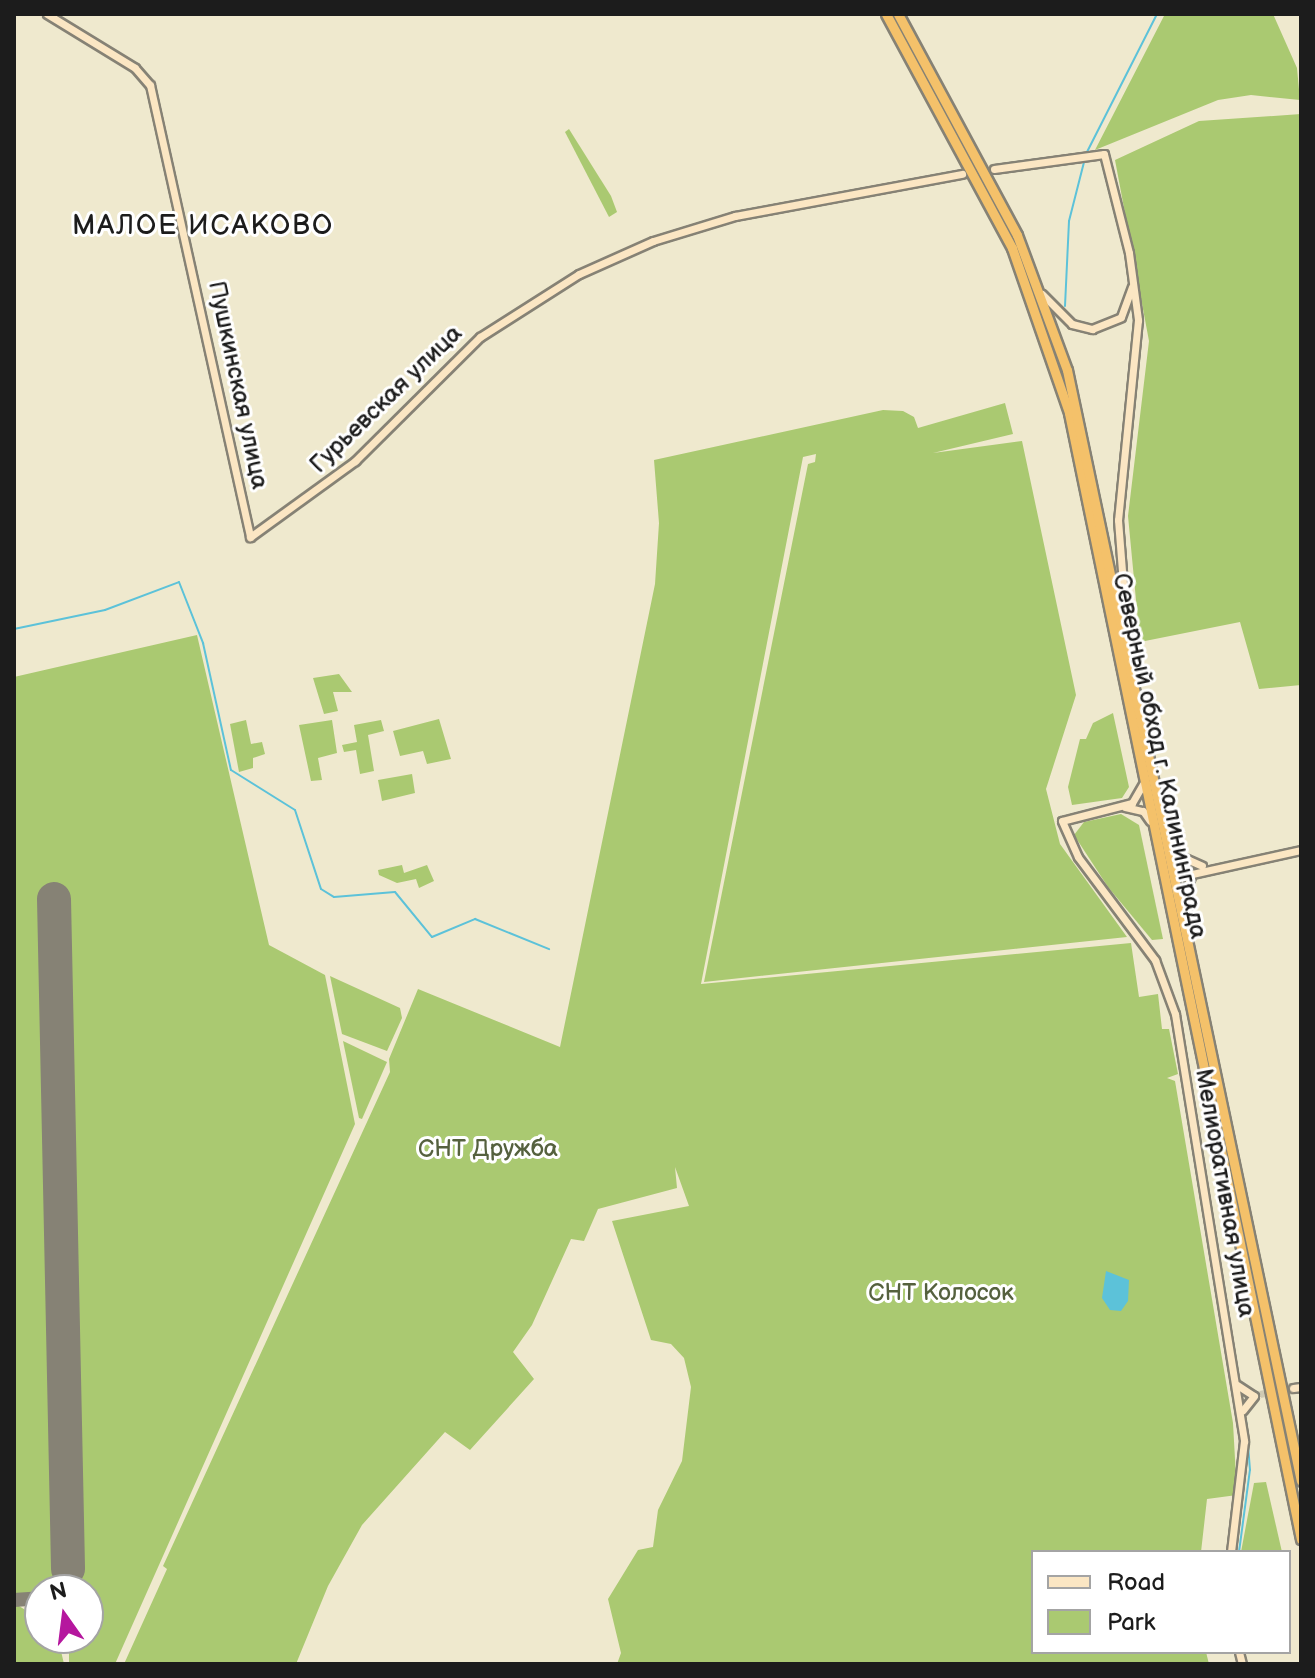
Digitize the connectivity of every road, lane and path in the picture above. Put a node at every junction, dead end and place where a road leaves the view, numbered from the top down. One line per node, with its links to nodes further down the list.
1 (47, 14): 8 (street, Пушкинская улица)
2 (886, 14): 10 (highway, Северный обход г. Калининграда)
3 (898, 14): 7 (highway, Северный обход г. Калининграда)
4 (994, 169): 6 (street)
5 (962, 174): 8 (street, Гурьевская улица)
6 (1134, 282): 7 (street); 9 (street)
7 (1042, 294): 9 (highway, Северный обход г. Калининграда)
8 (250, 537)
9 (1127, 638): 12 (highway, Северный обход г. Калининграда)
10 (1137, 747): 11 (street); 14 (highway, Северный обход г. Калининграда)
11 (1123, 806): 14 (street); 17 (street, Мелиоративная улица)
12 (1163, 812): 15 (street); 16 (highway, Северный обход г. Калининграда)
13 (1301, 850): 15 (street)
14 (1161, 859): 22 (highway, Северный обход г. Калининграда)
15 (1208, 866): 16 (street)
16 (1189, 938): 21 (highway, Северный обход г. Калининграда)
17 (1237, 1384): 18 (street); 19 (street, Мелиоративная улица)
18 (1257, 1395): 19 (street); 20 (street)
19 (1239, 1398): 20 (street, Мелиоративная улица)
20 (1242, 1416): 23 (street, Мелиоративная улица)
21 (1301, 1481)
22 (1301, 1539)
23 (1231, 1550)

